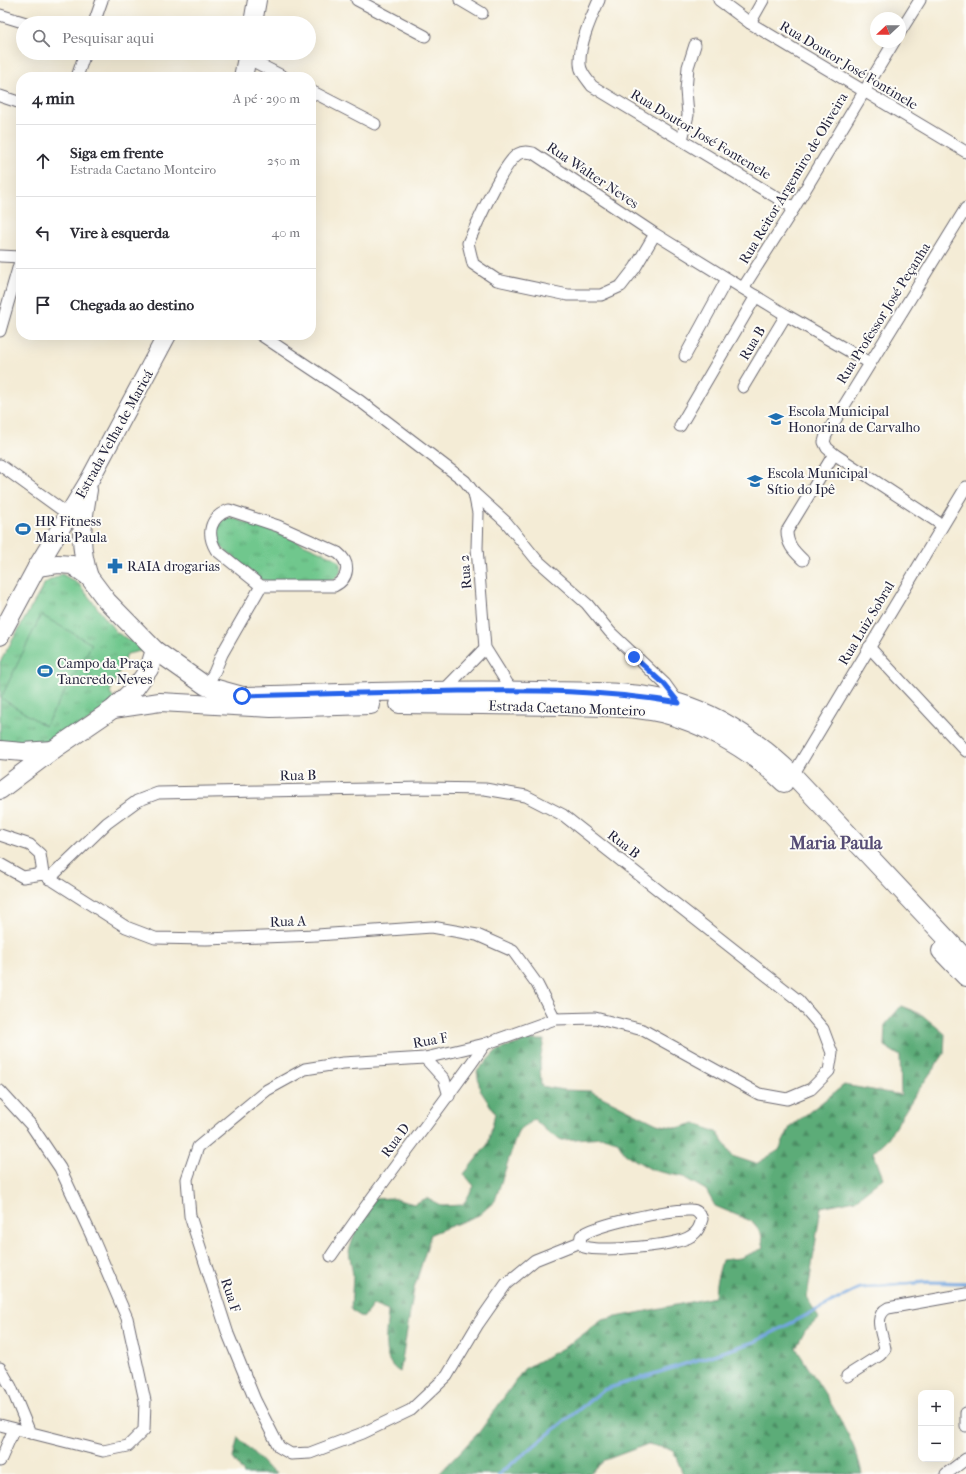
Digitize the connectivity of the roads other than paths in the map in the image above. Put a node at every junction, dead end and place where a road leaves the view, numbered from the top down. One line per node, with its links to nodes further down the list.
1 (102, 0): 11 (street)
2 (257, 0): 12 (main road)
3 (357, 0): 16 (street)
4 (460, 0): 9 (street)
5 (599, 0): 30 (street, Rua Doutor José Fontenele)
6 (719, 0): 15 (street, Rua Doutor José Fontinele)
7 (762, 0): 15 (street)
8 (920, 0): 14 (street)
9 (482, 13)
10 (0, 15): 13 (street)
11 (96, 16)
12 (254, 16)
13 (16, 20)
14 (906, 22)
15 (750, 23): 25 (street, Rua Doutor José Fontinele)
16 (425, 36)
17 (695, 45): 30 (street)
18 (890, 48): 25 (street, Rua Reitor Argemiro de Oliveira)
19 (83, 60): 22 (street)
20 (247, 60): 23 (main road)
21 (255, 60): 24 (street)
22 (79, 72)
23 (244, 72)
24 (275, 72)
25 (864, 90): 31 (street, Rua Doutor José Fontinele); 32 (street, Rua Reitor Argemiro de Oliveira)
26 (316, 94): 29 (street)
27 (0, 96): 28 (street)
28 (16, 101)
29 (375, 124)
30 (682, 140): 32 (street, Rua Doutor José Fontenele)
31 (966, 152)
32 (794, 208): 39 (street, Rua Reitor Argemiro de Oliveira)
33 (966, 208): 46 (street, Rua Professor José Peçanha)
34 (655, 234): 34 (street, Rua Walter Neves); 38 (street, Rua Walter Neves)
35 (0, 256): 36 (street)
36 (16, 258)
37 (16, 275): 42 (street)
38 (728, 279): 39 (street, Rua Walter Neves); 45 (street)
39 (743, 288): 40 (street, Rua Walter Neves)
40 (756, 296): 41 (street, Rua Walter Neves); 48 (street)
41 (786, 315): 46 (street, Rua Walter Neves); 47 (street, Rua B)
42 (0, 331)
43 (164, 340): 51 (main road, Estrada Velha de Maricá)
44 (268, 340): 52 (street)
45 (685, 356)
46 (870, 363): 49 (street, Rua Professor José Peçanha)
47 (743, 387)
48 (680, 426)
49 (834, 454): 55 (street); 56 (street)
50 (0, 465): 54 (street)
51 (89, 481): 54 (main road, Estrada Velha de Maricá); 58 (main road, Estrada Caetano Monteiro)
52 (474, 493): 62 (street, Rua 2); 67 (street)
53 (964, 496): 55 (street, Rua Luiz Sobral)
54 (69, 515): 57 (main road, Estrada Velha de Maricá)
55 (942, 525): 61 (street, Rua Luiz Sobral)
56 (803, 560)
57 (37, 567): 58 (main road, Estrada Caetano Monteiro); 60 (main road, Estrada Velha de Maricá)
58 (89, 577): 63 (main road, Estrada Caetano Monteiro)
59 (261, 586): 59 (street); 64 (street)
60 (0, 636)
61 (869, 647): 71 (street); 72 (street, Rua Luiz Sobral)
62 (485, 648): 65 (street); 66 (street, Rua 2)
63 (156, 650): 64 (main road, Estrada Caetano Monteiro); 68 (main road)
64 (206, 686): 65 (main road, Estrada Caetano Monteiro)
65 (443, 691): 66 (main road, Estrada Caetano Monteiro)
66 (512, 691): 67 (main road, Estrada Caetano Monteiro)
67 (679, 703): 72 (main road, Estrada Caetano Monteiro)
68 (113, 709): 70 (main road); 78 (main road, Estrada Caetano Monteiro)
69 (0, 750): 70 (main road)
70 (53, 750): 73 (main road)
71 (966, 751)
72 (793, 774): 77 (main road, Estrada Caetano Monteiro)
73 (0, 790)
74 (0, 835): 76 (street)
75 (0, 864): 76 (street)
76 (46, 876): 79 (street, Rua A); 79 (street, Rua B)
77 (966, 959)
78 (966, 977)
79 (555, 1019): 80 (street, Rua F)
80 (485, 1044): 81 (street, Rua F); 83 (street, Rua D)
81 (425, 1058): 83 (street); 84 (street, Rua F)
82 (0, 1091): 93 (street)
83 (448, 1096): 85 (street, Rua D)
84 (580, 1242): 84 (street, Rua F)
85 (331, 1256)
86 (966, 1294): 88 (street)
87 (0, 1368): 93 (street)
88 (848, 1376)
89 (966, 1413): 91 (street)
90 (0, 1425): 92 (street)
91 (966, 1426)
92 (14, 1429): 93 (street); 95 (street)
93 (30, 1433)
94 (966, 1459): 96 (street)
95 (0, 1461)
96 (946, 1474)

